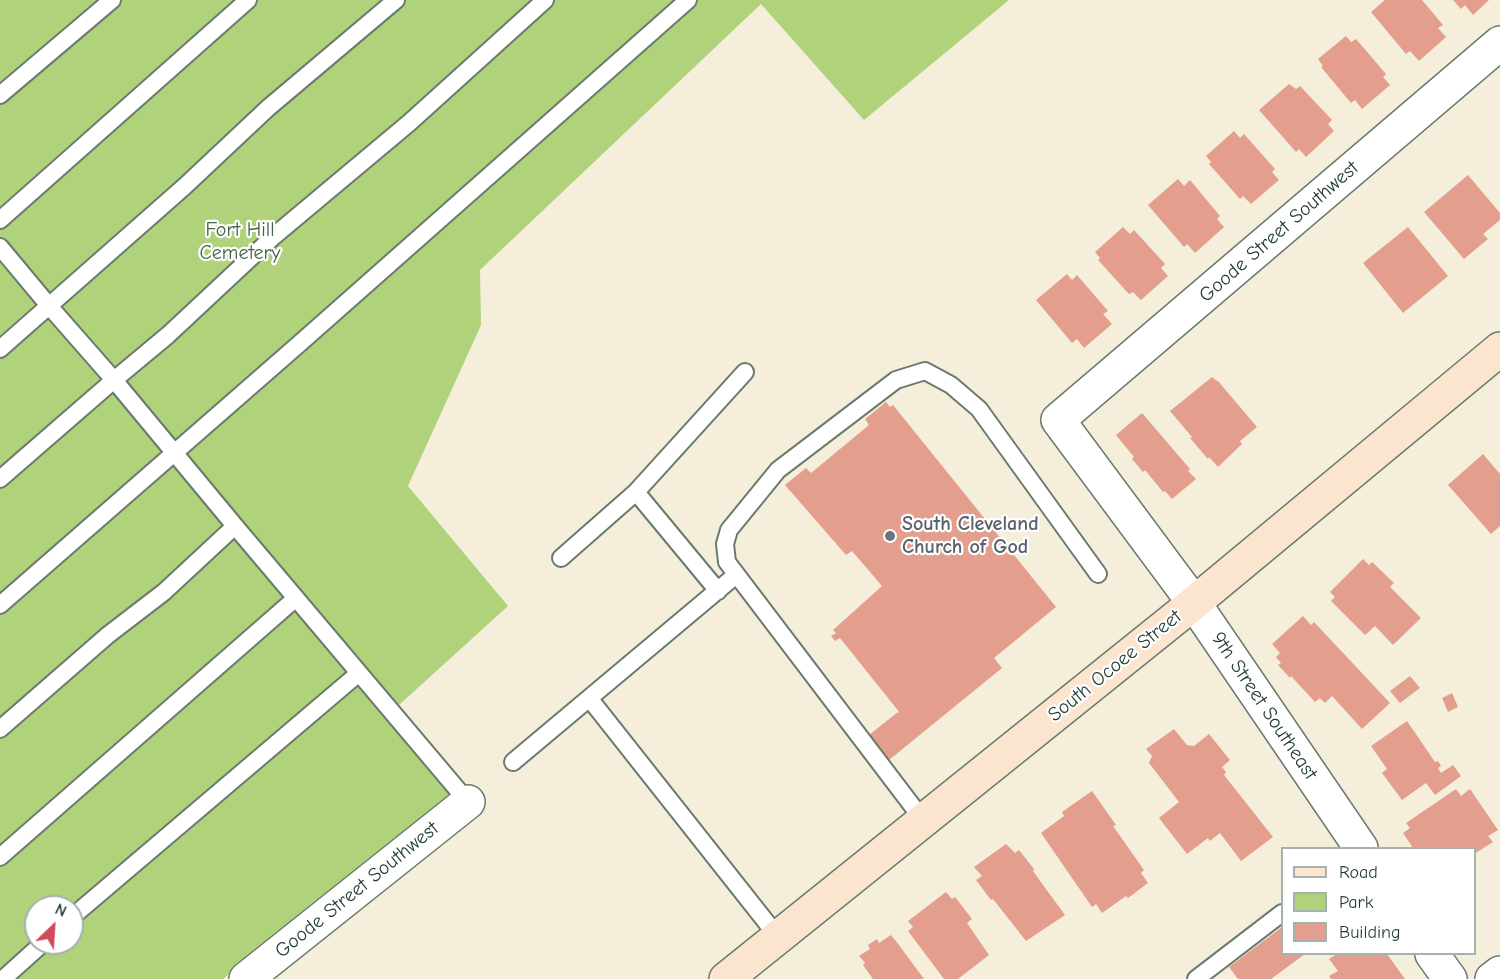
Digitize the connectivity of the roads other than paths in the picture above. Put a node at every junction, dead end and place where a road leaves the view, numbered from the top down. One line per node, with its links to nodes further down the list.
1 (112, 0): 7 (lane)
2 (248, 0): 8 (lane)
3 (396, 0): 10 (lane)
4 (545, 0): 14 (lane)
5 (688, 0): 16 (lane)
6 (1500, 43): 15 (street, Goode Street Southwest)
7 (0, 95)
8 (0, 220)
9 (0, 247): 10 (lane)
10 (50, 307): 11 (lane); 14 (lane)
11 (0, 349)
12 (1500, 349): 25 (street, South Ocoee Street)
13 (745, 372): 18 (lane)
14 (114, 380): 16 (lane); 17 (lane)
15 (1058, 420): 25 (street, 9th Street Southeast)
16 (175, 453): 19 (lane); 26 (lane)
17 (0, 479)
18 (636, 492): 20 (lane); 23 (lane)
19 (234, 526): 24 (lane); 29 (lane)
20 (561, 558)
21 (1098, 574): 22 (lane)
22 (736, 575): 23 (lane); 32 (lane)
23 (718, 591): 28 (lane)
24 (296, 598): 27 (lane); 34 (lane)
25 (1194, 603): 32 (street, South Ocoee Street); 33 (street, 9th Street Southeast)
26 (0, 605)
27 (359, 673): 31 (lane); 35 (lane)
28 (589, 698): 30 (lane); 37 (lane)
29 (0, 729)
30 (513, 762)
31 (468, 802): 42 (street, Goode Street Southwest)
32 (923, 820): 37 (street, South Ocoee Street)
33 (1360, 847)
34 (0, 857)
35 (84, 907)
36 (1281, 914): 44 (lane)
37 (778, 937): 43 (street, South Ocoee Street)
38 (30, 955): 41 (lane)
39 (1433, 955): 45 (street)
40 (1500, 973): 46 (street)
41 (3, 979)
42 (246, 979)
43 (726, 979)
44 (1196, 979)
45 (1450, 979)
46 (1492, 979)

